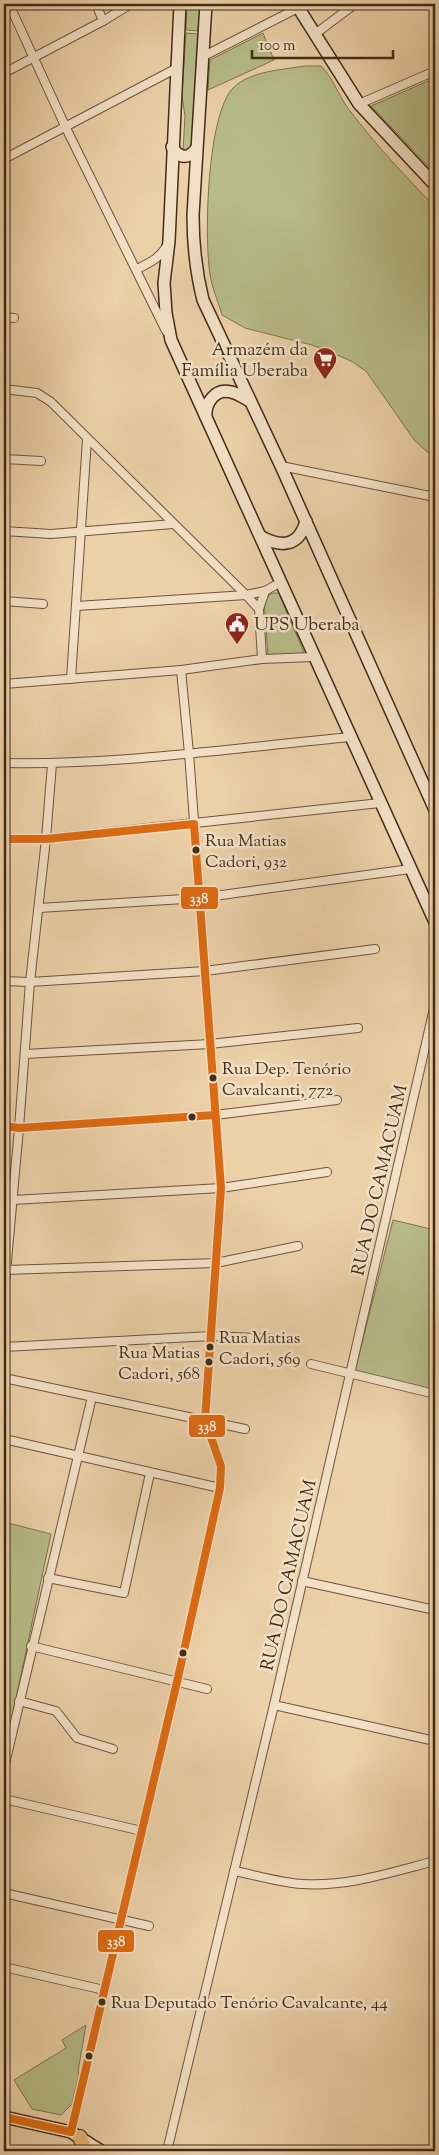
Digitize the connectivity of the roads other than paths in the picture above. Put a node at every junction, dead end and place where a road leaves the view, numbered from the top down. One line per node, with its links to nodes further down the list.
1 (9, 4): 10 (street)
2 (96, 4): 8 (street)
3 (131, 4): 8 (street)
4 (180, 4): 12 (main road)
5 (206, 4): 11 (main road)
6 (355, 4): 9 (street)
7 (297, 6): 9 (main road); 11 (street)
8 (103, 21): 10 (street)
9 (315, 34): 15 (main road)
10 (34, 57): 14 (street); 16 (street)
11 (202, 57): 18 (main road)
12 (177, 68): 16 (street); 17 (main road)
13 (435, 71): 15 (street)
14 (4, 72)
15 (358, 104): 20 (main road)
16 (66, 128): 19 (street); 22 (street)
17 (172, 147): 18 (main road); 21 (main road)
18 (196, 150): 27 (main road)
19 (4, 159)
20 (435, 185)
21 (169, 242): 22 (street); 25 (main road)
22 (136, 269): 25 (street)
23 (4, 317): 24 (street)
24 (14, 318)
25 (171, 340): 28 (main road)
26 (4, 390): 29 (street)
27 (250, 401): 28 (main road); 32 (main road)
28 (206, 419): 38 (main road)
29 (87, 439): 35 (street); 37 (street)
30 (4, 459): 31 (street)
31 (41, 461)
32 (281, 466): 33 (street); 34 (main road)
33 (435, 497)
34 (306, 521): 38 (main road); 56 (main road)
35 (173, 524): 37 (street); 41 (street)
36 (4, 531): 37 (street)
37 (82, 532): 44 (street)
38 (260, 536): 39 (main road)
39 (281, 582): 40 (street); 46 (main road)
40 (265, 591): 41 (street); 45 (street)
41 (246, 595): 44 (street); 45 (street)
42 (4, 601): 43 (street)
43 (43, 604)
44 (77, 606): 49 (street)
45 (259, 609): 47 (street)
46 (313, 657): 47 (street); 51 (main road)
47 (262, 659): 48 (street)
48 (181, 670): 49 (street); 52 (street)
49 (71, 679): 50 (street)
50 (4, 684)
51 (350, 737): 52 (street); 55 (main road)
52 (189, 753): 54 (street); 57 (street)
53 (4, 763): 54 (street)
54 (52, 764): 59 (street)
55 (380, 802): 57 (street); 60 (main road)
56 (435, 810)
57 (194, 824): 59 (street); 61 (street)
58 (4, 839): 59 (street)
59 (46, 839): 62 (street)
60 (410, 869): 61 (street); 63 (main road)
61 (200, 898): 62 (street); 65 (street)
62 (38, 908): 67 (street)
63 (435, 922)
64 (375, 949): 65 (street)
65 (205, 971): 67 (street); 70 (street)
66 (4, 981): 67 (street)
67 (30, 982): 71 (street)
68 (435, 1004): 87 (street, RUA DO CAMACUAM)
69 (358, 1028): 70 (street)
70 (210, 1044): 71 (street); 73 (street)
71 (25, 1054): 75 (street)
72 (337, 1100): 73 (street)
73 (215, 1115): 75 (street); 77 (street)
74 (4, 1126): 75 (street)
75 (20, 1128): 78 (street)
76 (327, 1172): 77 (street)
77 (221, 1188): 78 (street); 80 (street)
78 (13, 1200): 81 (street)
79 (298, 1246): 80 (street)
80 (216, 1263): 81 (street); 83 (street)
81 (6, 1270): 82 (street)
82 (4, 1294)
83 (212, 1336): 84 (street); 85 (street); 91 (street)
84 (278, 1339)
85 (4, 1347)
86 (311, 1364): 87 (street)
87 (350, 1374): 89 (street); 98 (street, RUA DO CAMACUAM)
88 (4, 1378): 90 (street)
89 (435, 1394)
90 (92, 1397): 91 (street); 94 (street)
91 (205, 1420): 92 (street); 96 (street)
92 (245, 1429)
93 (4, 1439): 94 (street)
94 (78, 1456): 95 (street); 97 (street)
95 (150, 1473): 96 (street); 97 (street)
96 (220, 1488): 101 (street)
97 (48, 1578): 100 (street)
98 (302, 1581): 99 (street); 104 (street, RUA DO CAMACUAM)
99 (435, 1610)
100 (31, 1646): 101 (street); 103 (street)
101 (177, 1682): 102 (street); 109 (street)
102 (207, 1689)
103 (19, 1701): 106 (street); 107 (street)
104 (274, 1705): 105 (street); 111 (street, RUA DO CAMACUAM)
105 (435, 1741)
106 (113, 1749)
107 (4, 1768)
108 (4, 1799): 109 (street)
109 (142, 1830): 113 (street)
110 (435, 1861): 111 (street)
111 (234, 1871): 121 (street, RUA DO CAMACUAM)
112 (4, 1893): 113 (street)
113 (121, 1920): 114 (street); 116 (street)
114 (149, 1926)
115 (4, 1967): 116 (street)
116 (104, 1990): 118 (street)
117 (4, 2117): 118 (main road)
118 (75, 2135): 119 (highway); 120 (main road)
119 (85, 2151)
120 (101, 2151)
121 (167, 2151)

